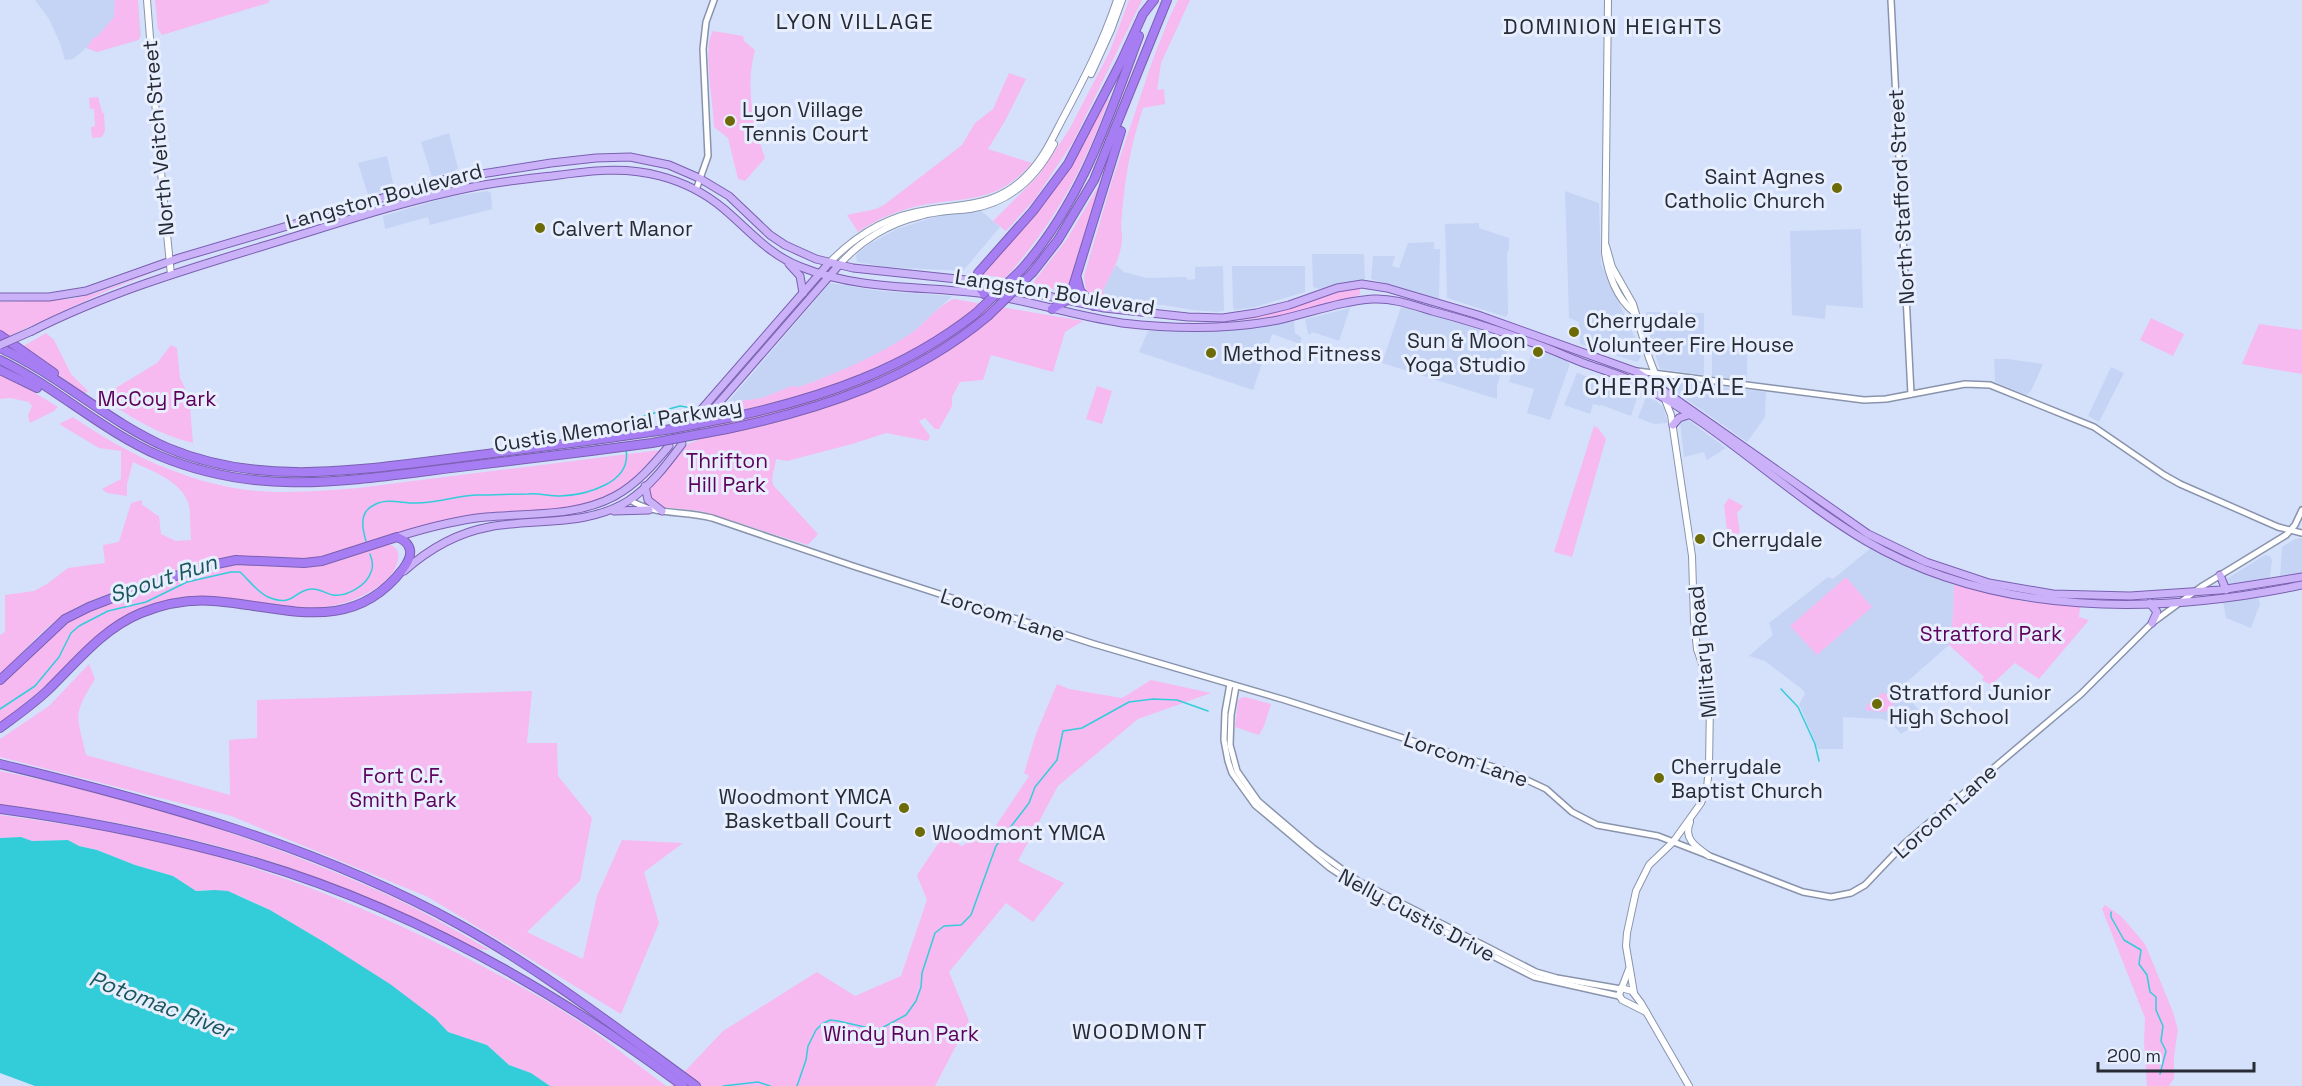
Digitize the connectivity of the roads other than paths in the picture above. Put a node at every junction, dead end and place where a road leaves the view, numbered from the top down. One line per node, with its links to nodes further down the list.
1 (147, 0): 13 (main road, North Veitch Street)
2 (714, 0): 10 (street)
3 (1117, 0): 14 (main road)
4 (1122, 0): 15 (main road)
5 (1154, 0): 20 (highway); 45 (highway, Custis Memorial Parkway, bridge)
6 (1167, 0): 9 (highway, Custis Memorial Parkway)
7 (1608, 0): 34 (main road, Military Road)
8 (1891, 0): 38 (street, North Stafford Street)
9 (1140, 64): 16 (highway); 40 (highway, Custis Memorial Parkway, bridge)
10 (699, 177): 11 (street); 13 (main road, Langston Boulevard); 14 (main road, Langston Boulevard)
11 (696, 190): 12 (main road, Langston Boulevard); 18 (main road, Langston Boulevard)
12 (785, 260): 17 (main road, Langston Boulevard); 21 (main road)
13 (170, 261): 18 (main road, North Veitch Street); 23 (main road, Langston Boulevard)
14 (830, 263): 15 (main road, Langston Boulevard); 17 (main road)
15 (839, 265): 19 (main road); 20 (main road, Langston Boulevard)
16 (1078, 271): 24 (highway); 25 (highway)
17 (820, 273): 19 (main road, Langston Boulevard); 21 (main road)
18 (171, 275): 30 (main road, Langston Boulevard, bridge)
19 (830, 276): 22 (main road, Langston Boulevard); 41 (main road)
20 (976, 281): 22 (highway); 24 (main road, Langston Boulevard)
21 (802, 293): 43 (main road)
22 (984, 294): 27 (main road, Langston Boulevard)
23 (0, 297)
24 (1067, 300): 25 (main road, Langston Boulevard); 27 (highway)
25 (1094, 306): 26 (main road, Langston Boulevard)
26 (1110, 308): 28 (main road); 33 (main road, Langston Boulevard)
27 (1052, 309): 28 (main road, Langston Boulevard)
28 (1103, 320): 35 (main road, Langston Boulevard)
29 (0, 335): 45 (highway)
30 (0, 346): 45 (highway, Custis Memorial Parkway)
31 (0, 360): 40 (highway, Custis Memorial Parkway)
32 (0, 370): 40 (highway)
33 (1634, 370): 34 (street); 36 (main road, Langston Boulevard)
34 (1655, 374): 36 (main road); 37 (main road, Military Road); 38 (street)
35 (1621, 376): 36 (main road); 39 (main road, Langston Boulevard)
36 (1646, 377): 37 (main road, Langston Boulevard)
37 (1660, 386): 39 (main road, Military Road); 65 (main road, Langston Boulevard)
38 (1911, 394): 56 (street)
39 (1665, 400): 42 (main road, Langston Boulevard); 44 (main road, Military Road)
40 (73, 405)
41 (710, 413)
42 (1688, 414): 44 (main road); 65 (main road, Langston Boulevard)
43 (694, 418)
44 (1673, 425): 74 (main road, Military Road)
45 (137, 433)
46 (682, 444): 49 (main road)
47 (669, 446): 48 (main road)
48 (651, 468): 50 (main road); 51 (main road)
49 (645, 486): 50 (main road); 54 (main road)
50 (630, 500): 51 (main road); 52 (street, Lorcom Lane); 55 (main road)
51 (585, 508): 58 (main road)
52 (649, 510): 54 (street, Lorcom Lane); 55 (main road)
53 (2302, 510): 56 (street)
54 (662, 511): 70 (street, Lorcom Lane)
55 (603, 513): 61 (main road)
56 (2290, 531): 57 (street); 59 (street, Lorcom Lane)
57 (2302, 532)
58 (397, 537): 61 (highway); 69 (highway)
59 (2220, 575): 63 (main road); 64 (street, Lorcom Lane)
60 (2302, 577): 63 (main road, Langston Boulevard)
61 (396, 578): 71 (highway)
62 (2302, 585): 66 (main road, Langston Boulevard)
63 (2226, 590): 64 (main road, Langston Boulevard)
64 (2193, 593): 65 (main road, Langston Boulevard); 66 (street, Lorcom Lane)
65 (2107, 600): 67 (main road, Langston Boulevard)
66 (2181, 601): 67 (main road, Langston Boulevard); 68 (street, Lorcom Lane)
67 (2150, 603): 68 (main road)
68 (2152, 623): 76 (street, Lorcom Lane)
69 (0, 680)
70 (1233, 685): 75 (street, Lorcom Lane); 78 (street, Nelly Custis Drive)
71 (0, 728)
72 (0, 764): 84 (highway)
73 (0, 809): 84 (highway)
74 (1694, 815): 75 (main road, Military Road); 76 (main road)
75 (1673, 842): 76 (street, Lorcom Lane); 77 (main road, Military Road)
76 (1709, 856)
77 (1630, 968): 79 (main road); 80 (main road, Military Road)
78 (1535, 974): 79 (street, Nelly Custis Drive); 81 (street, Nelly Custis Drive)
79 (1621, 988): 80 (main road); 81 (main road)
80 (1634, 994): 82 (main road); 83 (main road, Military Road)
81 (1619, 996): 82 (main road)
82 (1628, 1002): 83 (main road)
83 (1647, 1012): 87 (main road, Military Road)
84 (672, 1074): 85 (highway); 86 (highway)
85 (683, 1086)
86 (696, 1086)
87 (1689, 1086)

